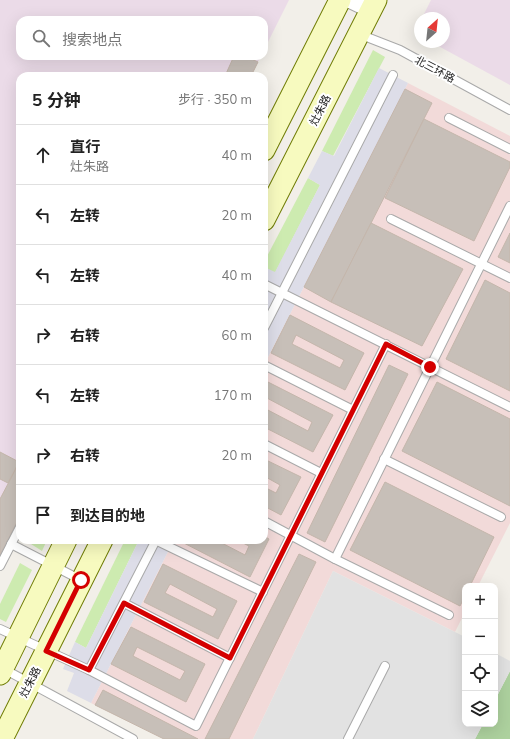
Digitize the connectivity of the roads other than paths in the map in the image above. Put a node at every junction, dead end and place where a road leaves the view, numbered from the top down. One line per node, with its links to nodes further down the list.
1 (340, 0): 8 (main road)
2 (349, 0): 3 (street)
3 (373, 5): 4 (main road, 灶朱路)
4 (359, 34): 6 (lane, 北三环路); 11 (main road, 灶朱路)
5 (393, 75): 16 (lane)
6 (510, 110)
7 (449, 118): 9 (lane)
8 (268, 142)
9 (510, 149)
10 (510, 206): 13 (lane)
11 (268, 212)
12 (391, 219): 13 (lane)
13 (481, 264): 14 (lane); 20 (lane)
14 (510, 278)
15 (268, 286): 16 (lane)
16 (282, 292): 17 (lane); 18 (lane)
17 (268, 320)
18 (386, 344): 20 (lane); 22 (lane)
19 (268, 367): 22 (lane)
20 (430, 367): 21 (lane); 24 (lane)
21 (510, 407)
22 (353, 410): 25 (lane)
23 (268, 446): 25 (lane)
24 (384, 459): 26 (lane); 34 (lane)
25 (321, 473): 38 (lane)
26 (501, 517)
27 (268, 523): 34 (lane)
28 (16, 535): 29 (lane)
29 (11, 544): 35 (lane); 36 (lane)
30 (64, 544): 36 (main road)
31 (100, 544): 37 (main road, 灶朱路)
32 (154, 544): 39 (lane)
33 (164, 544): 38 (lane)
34 (335, 559): 40 (lane)
35 (0, 566)
36 (53, 566): 37 (lane); 41 (main road)
37 (81, 580): 42 (main road, 灶朱路)
38 (263, 592): 43 (lane)
39 (124, 603): 43 (lane); 46 (lane)
40 (449, 615)
41 (9, 633): 42 (lane); 45 (main road)
42 (46, 651): 46 (lane); 47 (main road, 灶朱路)
43 (230, 658): 46 (lane)
44 (385, 666): 50 (lane)
45 (1, 669): 47 (lane)
46 (89, 670)
47 (30, 682): 48 (main road, 灶朱路); 49 (lane)
48 (2, 739)
49 (133, 739)
50 (348, 739)

